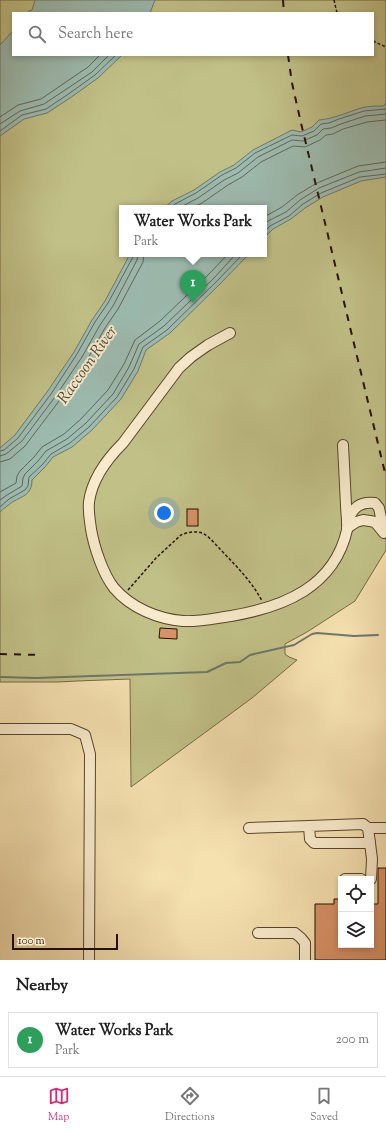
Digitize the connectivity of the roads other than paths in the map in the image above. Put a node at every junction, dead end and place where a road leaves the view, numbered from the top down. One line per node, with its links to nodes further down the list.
1 (230, 334): 3 (lane)
2 (343, 445): 3 (lane)
3 (347, 525): 4 (lane); 4 (lane)
4 (385, 535)
5 (0, 729): 13 (lane)
6 (309, 826): 7 (lane); 8 (lane); 10 (lane)
7 (249, 828)
8 (368, 828): 9 (lane); 10 (lane)
9 (386, 828)
10 (370, 843): 11 (lane)
11 (371, 876)
12 (258, 933): 14 (lane)
13 (89, 960)
14 (305, 960)

